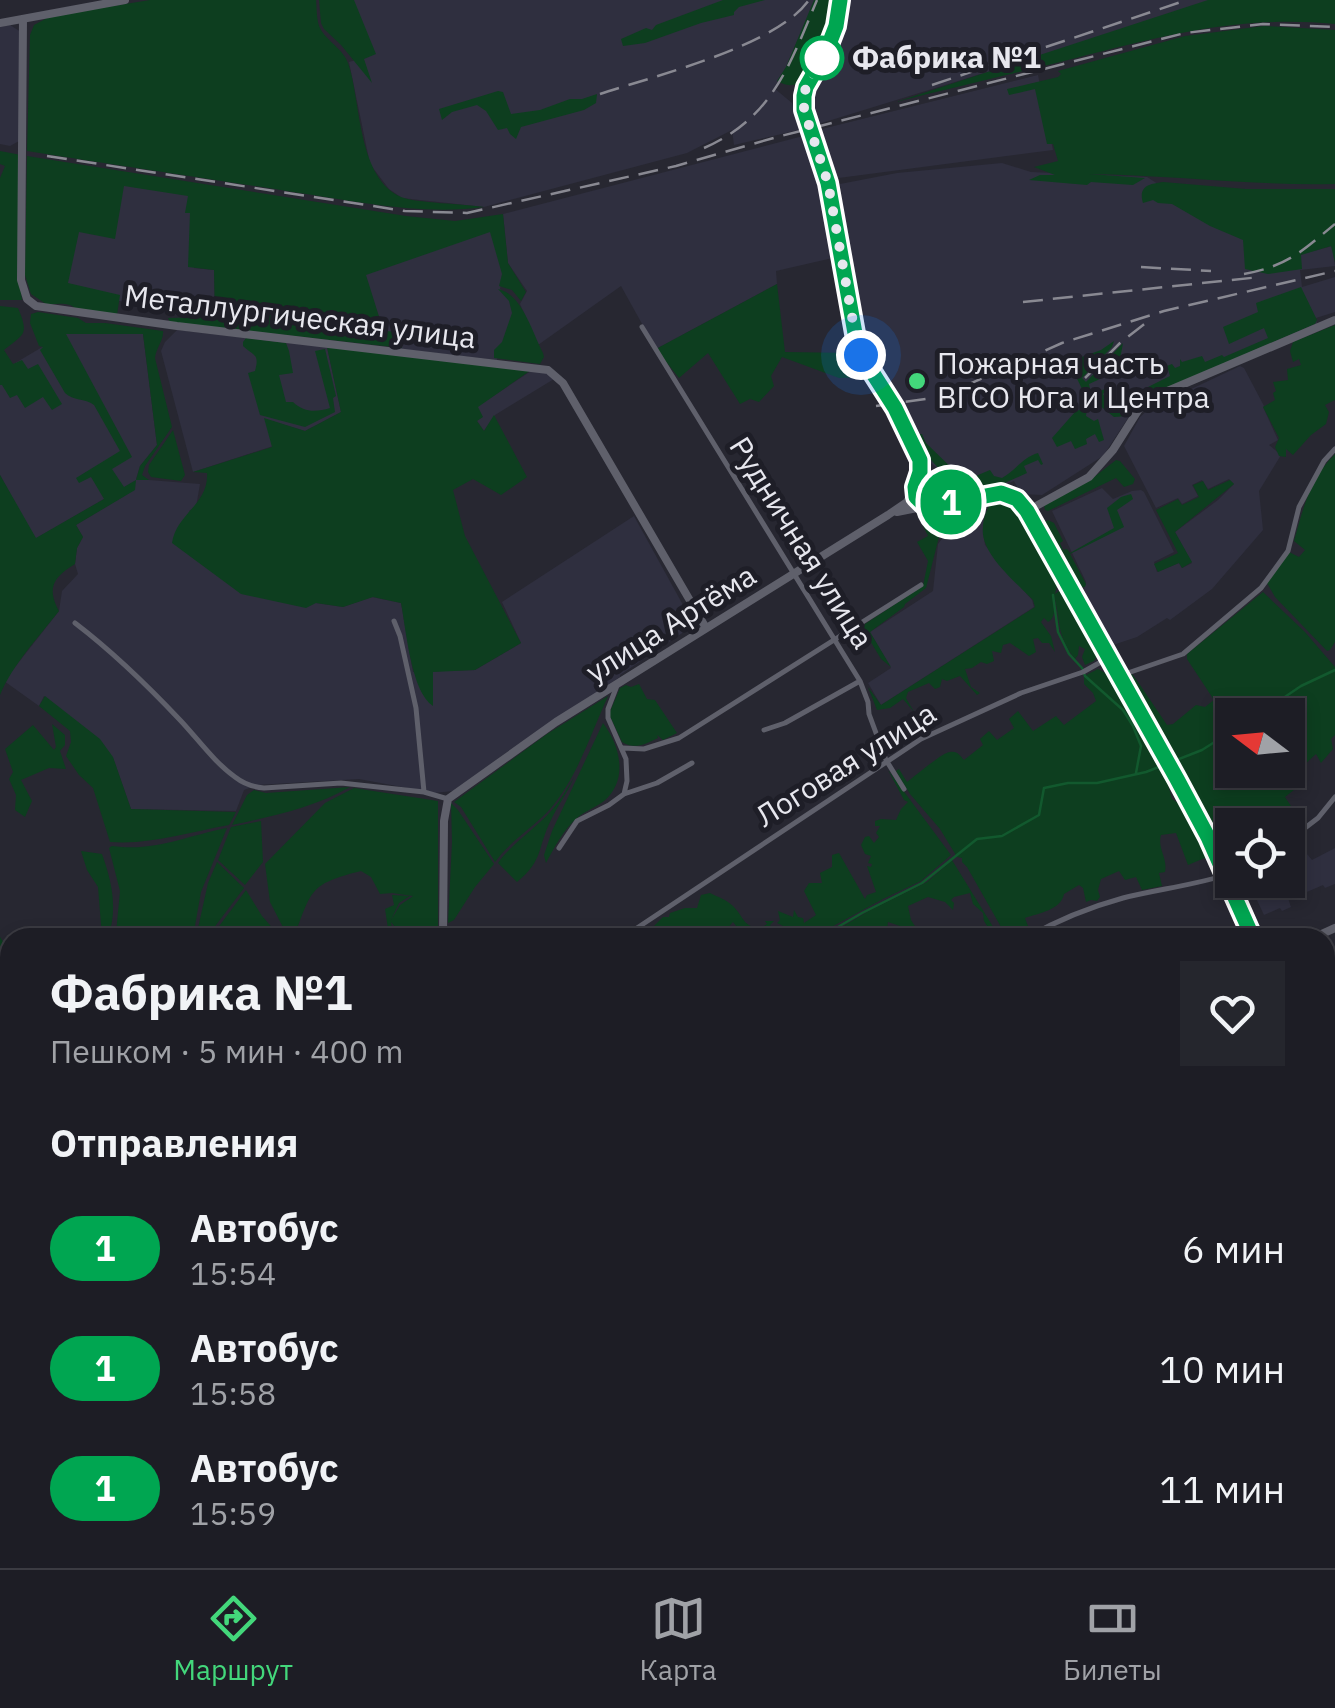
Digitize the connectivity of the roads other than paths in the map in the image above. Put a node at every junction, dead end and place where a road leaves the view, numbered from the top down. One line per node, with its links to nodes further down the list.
1 (125, 0): 3 (street)
2 (840, 0): 8 (street)
3 (24, 19): 4 (street); 19 (street, Металлургическая улица)
4 (0, 23)
5 (1335, 320): 13 (street)
6 (642, 327): 15 (street, Рудничная улица)
7 (1335, 449): 22 (street)
8 (920, 460): 9 (street); 10 (street)
9 (938, 477): 10 (street, улица Артёма); 11 (street); 12 (street)
10 (916, 485): 12 (street); 14 (street, улица Артёма)
11 (993, 493): 12 (street); 13 (street)
12 (931, 506): 14 (street)
13 (1027, 511): 21 (street)
14 (888, 515): 15 (street, улица Артёма)
15 (794, 574): 19 (street, улица Артёма); 20 (street, Рудничная улица)
16 (921, 585): 20 (street)
17 (394, 621): 30 (street)
18 (76, 623): 30 (street)
19 (706, 628): 24 (street, улица Артёма)
20 (834, 640): 23 (street, Рудничная улица); 26 (street)
21 (1108, 658): 22 (street); 27 (street, Логовая улица)
22 (1119, 676): 36 (street)
23 (860, 681): 25 (street); 27 (street, Рудничная улица)
24 (618, 682): 26 (street); 33 (street, улица Артёма)
25 (764, 730)
26 (623, 748): 31 (street)
27 (886, 760): 29 (street, Рудничная улица); 40 (street, Логовая улица)
28 (692, 763): 31 (street)
29 (904, 789)
30 (424, 792): 33 (street)
31 (624, 794): 35 (street)
32 (1335, 796): 34 (street)
33 (448, 799): 39 (street)
34 (1305, 828)
35 (559, 848)
36 (1215, 848)
37 (1215, 880): 41 (street)
38 (1238, 898): 42 (street)
39 (443, 928)
40 (637, 928)
41 (1048, 928)
42 (1248, 928)

